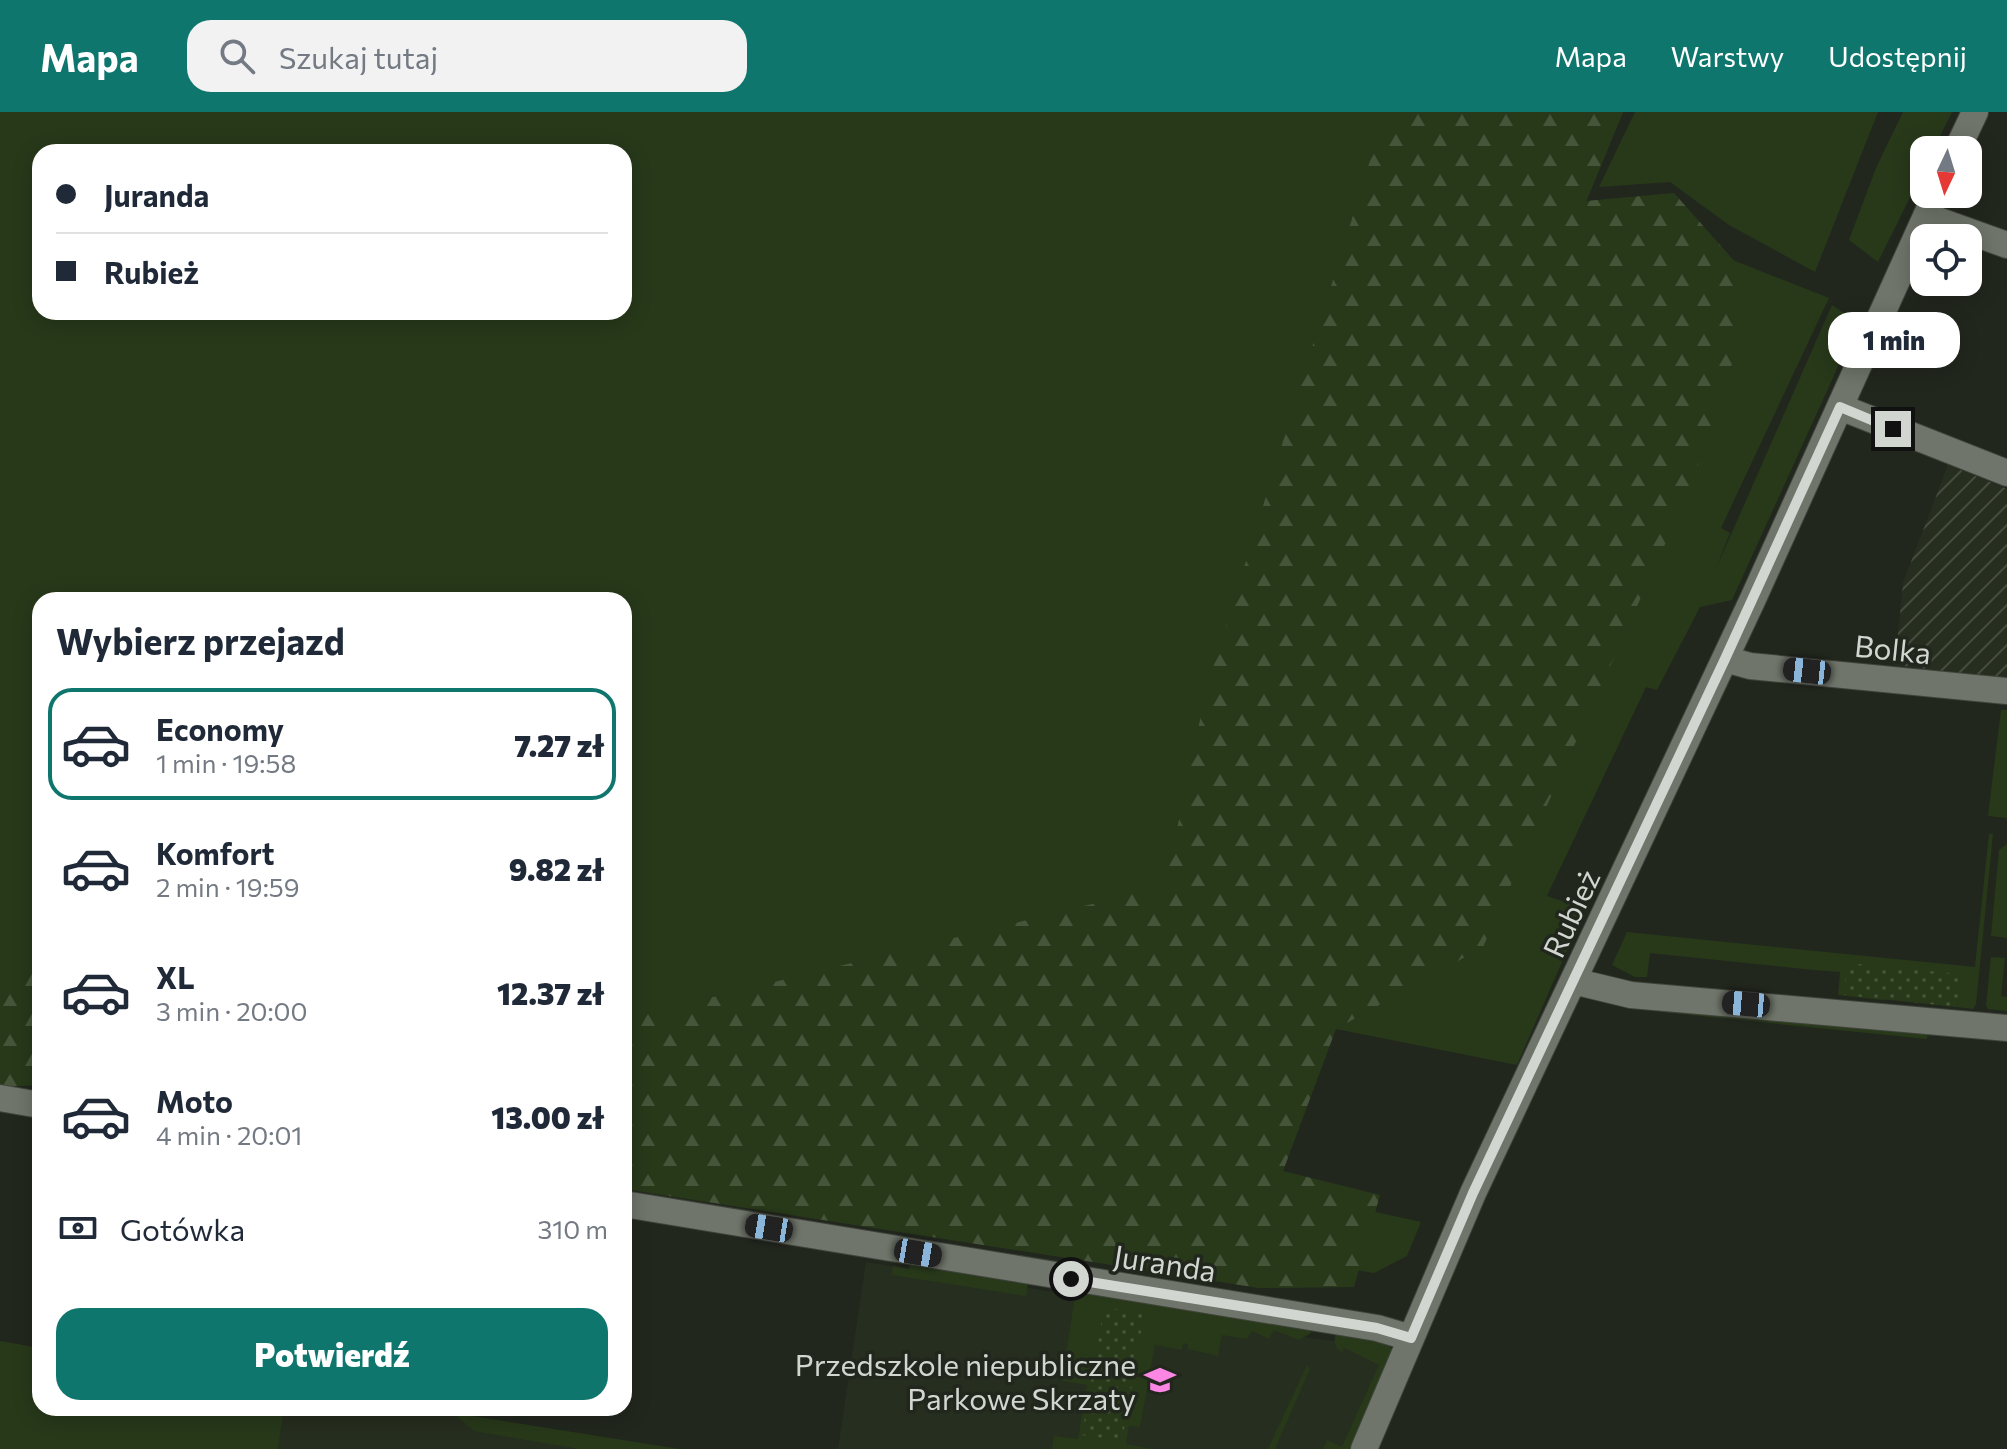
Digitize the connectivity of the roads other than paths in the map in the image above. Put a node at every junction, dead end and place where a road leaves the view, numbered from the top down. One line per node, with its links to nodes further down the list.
1 (1975, 112): 2 (street)
2 (1964, 136)
3 (1930, 208): 6 (street, Rubież)
4 (1937, 208): 5 (street, Rubież)
5 (2007, 245)
6 (1840, 407): 7 (street); 8 (street, Rubież)
7 (2007, 473)
8 (1725, 659): 9 (street, Bolka); 10 (street, Rubież)
9 (2007, 691)
10 (1573, 981): 11 (street); 15 (street, Rubież)
11 (2007, 1028)
12 (0, 1098): 13 (street)
13 (32, 1104)
14 (632, 1205): 15 (street, Juranda)
15 (1411, 1338): 16 (street, Rubież)
16 (1364, 1449)

